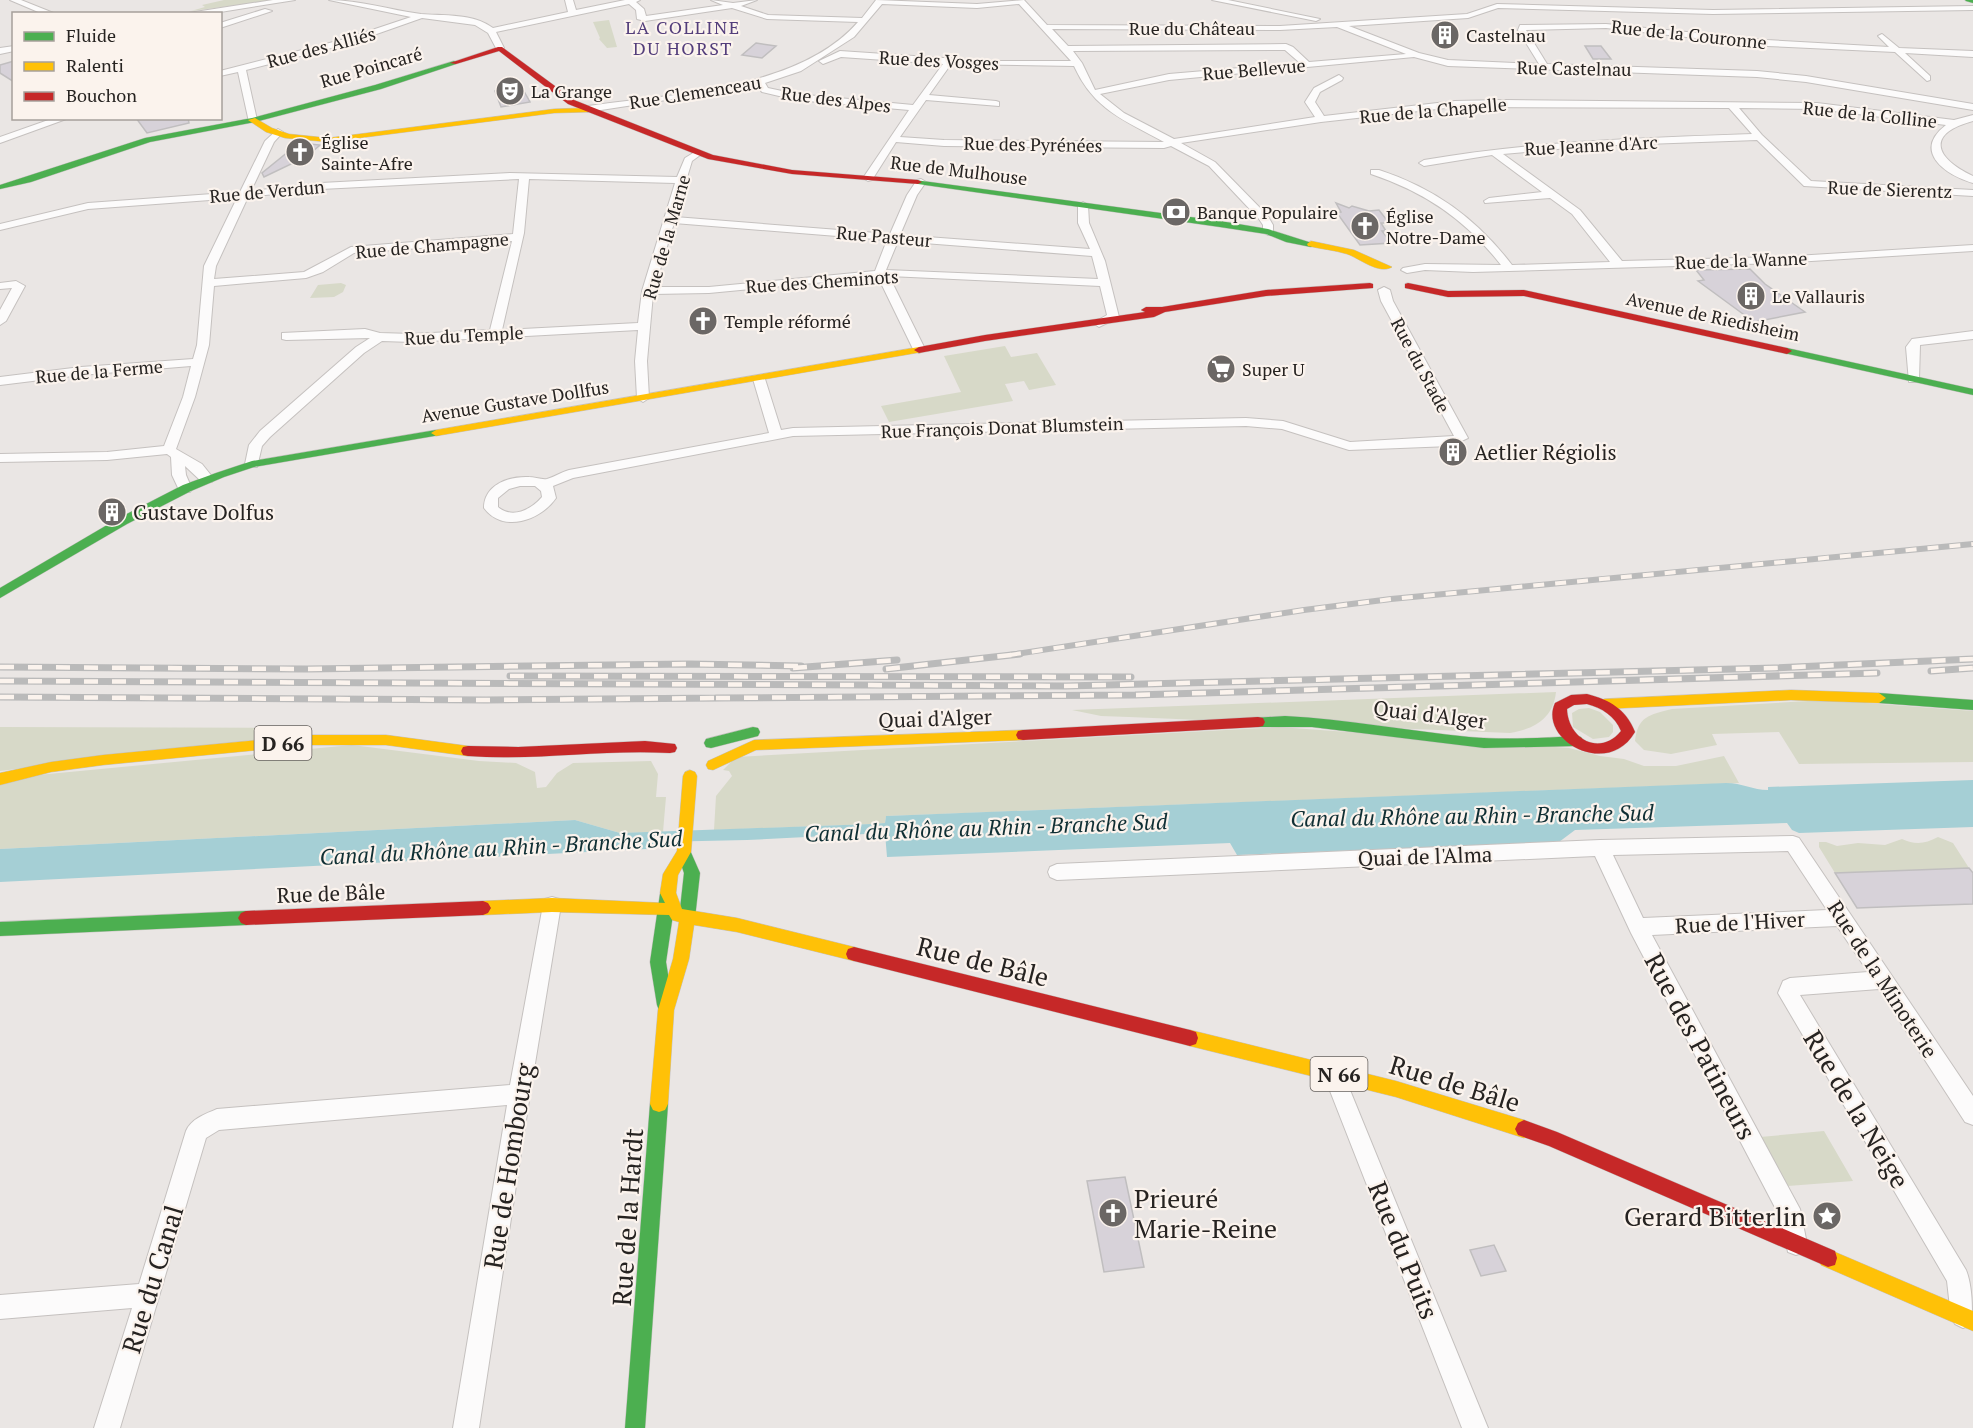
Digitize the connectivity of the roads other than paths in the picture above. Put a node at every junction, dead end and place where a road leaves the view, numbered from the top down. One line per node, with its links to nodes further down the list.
1 (14, 0): 21 (street)
2 (291, 0): 22 (street)
3 (298, 0): 27 (street)
4 (333, 0): 20 (street)
5 (568, 0): 23 (street)
6 (753, 0): 17 (street)
7 (880, 0): 12 (street); 25 (street, Rue Clemenceau)
8 (1216, 0): 26 (street, Rue Castelnau)
9 (1968, 0): 15 (main road)
10 (395, 1): 20 (street)
11 (633, 1): 16 (street); 23 (street)
12 (1021, 1): 28 (street)
13 (1482, 1): 18 (street)
14 (205, 2): 22 (street)
15 (1973, 2)
16 (718, 3): 17 (street)
17 (732, 6): 25 (street)
18 (1491, 8): 19 (street); 26 (street)
19 (1973, 8)
20 (398, 10): 24 (street)
21 (47, 12)
22 (182, 12)
23 (573, 15): 29 (street)
24 (421, 16): 29 (street); 42 (street, Rue des Alliés)
25 (863, 20): 40 (street, Rue Clemenceau)
26 (1337, 24): 28 (street, Rue du Château); 35 (street, Rue Castelnau)
27 (222, 25)
28 (1046, 27): 32 (street)
29 (491, 31): 31 (street)
30 (1882, 36): 33 (street)
31 (500, 48): 49 (main road, Rue de Mulhouse); 59 (main road, Rue Poincaré)
32 (1066, 49): 38 (street); 39 (street)
33 (1901, 52): 34 (street); 41 (street, Rue de la Couronne); 45 (street)
34 (1973, 54)
35 (1416, 55): 39 (street, Rue Bellevue); 41 (street, Rue Castelnau)
36 (222, 62): 42 (street)
37 (948, 63): 38 (street, Rue des Vosges); 40 (street, Rue des Vosges); 48 (street)
38 (1078, 63): 47 (street)
39 (1306, 64): 47 (street, Rue Bellevue)
40 (802, 66): 46 (street, Rue Clemenceau)
41 (1545, 67): 52 (street, Rue Castelnau)
42 (242, 69): 43 (street, Rue des Alliés); 59 (street)
43 (222, 74)
44 (1339, 78): 57 (street)
45 (1927, 78)
46 (760, 83): 53 (street, Rue des Alpes); 54 (street, Rue Clemenceau)
47 (1093, 93): 65 (street)
48 (923, 97): 50 (street); 53 (street)
49 (571, 102): 54 (main road, Rue de Mulhouse); 55 (main road)
50 (996, 104)
51 (1731, 105): 57 (street, Rue de la Chapelle); 60 (street, Rue de la Colline); 62 (street)
52 (1973, 107)
53 (915, 108): 63 (street)
54 (588, 109): 55 (main road); 67 (main road, Rue de Mulhouse)
55 (554, 111): 61 (main road)
56 (1973, 118): 60 (street, Rue de la Colline)
57 (1321, 119): 65 (street, Rue de la Chapelle)
58 (59, 120): 64 (street)
59 (252, 120): 61 (main road); 75 (main road, Rue Poincaré)
60 (1954, 123): 73 (street)
61 (278, 132): 77 (street)
62 (1759, 137): 66 (street, Rue Jeanne d'Arc); 76 (street, Rue de Sierentz)
63 (893, 139): 65 (street, Rue des Pyrénées); 71 (street)
64 (0, 140)
65 (1174, 143): 83 (street)
66 (1494, 152): 68 (street, Rue Jeanne d'Arc); 78 (street)
67 (698, 153): 71 (main road, Rue de Mulhouse); 72 (street, Rue de la Marne)
68 (1424, 163)
69 (1376, 172): 91 (street)
70 (524, 176): 72 (street, Rue de Verdun); 77 (street, Rue de Verdun); 84 (street)
71 (868, 178): 74 (main road, Rue de Mulhouse)
72 (681, 180): 81 (street, Rue de la Marne)
73 (1973, 180)
74 (921, 182): 80 (main road, Rue de Mulhouse); 85 (street)
75 (0, 187)
76 (1973, 193)
77 (246, 194): 82 (street, Rue de Verdun); 95 (street)
78 (1554, 194): 79 (street); 89 (street)
79 (1489, 201)
80 (1083, 205): 83 (main road, Rue de Mulhouse); 88 (street)
81 (671, 220): 85 (street, Rue Pasteur); 99 (street, Rue de la Marne)
82 (0, 227)
83 (1268, 232): 87 (main road, Rue de Mulhouse)
84 (518, 237): 95 (street, Rue de Champagne); 106 (street)
85 (893, 237): 88 (street, Rue Pasteur); 92 (street)
86 (1973, 248): 89 (street, Rue de la Wanne)
87 (1331, 249): 90 (main road, Rue de Mulhouse); 93 (main road, Rue de Mulhouse)
88 (1097, 253): 96 (street)
89 (1618, 264): 91 (street, Rue de la Wanne)
90 (1387, 267): 93 (main road); 94 (main road, Avenue de Riedisheim)
91 (1509, 268): 94 (street, Rue de la Wanne)
92 (882, 274): 96 (street, Rue des Cheminots); 99 (street, Rue des Cheminots); 110 (street)
93 (1366, 278): 98 (main road); 100 (main road, Avenue Gustave Dollfus)
94 (1412, 278): 98 (main road); 113 (main road, Avenue de Riedisheim)
95 (208, 283): 111 (street)
96 (1104, 283): 101 (street)
97 (0, 286): 102 (street)
98 (1384, 290): 118 (street, Rue du Stade)
99 (648, 291): 104 (street, Rue de la Marne)
100 (1162, 310): 101 (main road, Avenue Gustave Dollfus); 103 (main road, Avenue Gustave Dollfus)
101 (1113, 315): 103 (street); 105 (main road, Avenue Gustave Dollfus)
102 (0, 321)
103 (1099, 322): 105 (main road, Avenue Gustave Dollfus)
104 (644, 326): 106 (street, Rue du Temple); 116 (street, Rue de la Marne)
105 (1065, 327): 110 (main road, Avenue Gustave Dollfus)
106 (495, 334): 109 (street, Rue du Temple)
107 (1973, 335): 113 (street)
108 (286, 336): 109 (street, Rue du Temple)
109 (380, 337): 121 (street)
110 (919, 349): 112 (main road, Avenue Gustave Dollfus)
111 (198, 362): 114 (street, Rue de la Ferme); 119 (street)
112 (759, 379): 116 (main road, Avenue Gustave Dollfus); 117 (street)
113 (1913, 379): 115 (main road, Avenue de Riedisheim)
114 (0, 381)
115 (1973, 392)
116 (643, 398): 121 (main road, Avenue Gustave Dollfus)
117 (776, 434): 118 (street, Rue François Donat Blumstein); 123 (street, Rue François Donat Blumstein)
118 (1461, 438)
119 (173, 452): 120 (street); 122 (street); 124 (street)
120 (0, 458)
121 (252, 464): 122 (main road, Avenue Gustave Dollfus)
122 (207, 478): 124 (main road, Avenue Gustave Dollfus)
123 (545, 485)
124 (185, 489): 125 (main road, Avenue Gustave Dollfus)
125 (0, 594)
126 (1604, 704): 127 (main road, Quai d'Alger); 130 (main road, Quai d'Alger); 133 (main road)
127 (1646, 705): 128 (main road, Quai d'Alger); 133 (main road, Quai d'Alger)
128 (1973, 705)
129 (1080, 718): 132 (main road, Quai d'Alger)
130 (1557, 718): 135 (main road); 136 (main road, Quai d'Alger)
131 (983, 722): 137 (main road, Quai d'Alger)
132 (1164, 725): 136 (main road, Quai d'Alger); 137 (main road, Quai d'Alger)
133 (1627, 726): 135 (main road, Quai d'Alger)
134 (683, 740): 138 (main road, D 66)
135 (1576, 741): 136 (main road, Quai d'Alger)
136 (1511, 742)
137 (712, 765): 141 (main road, Quai d'Alger)
138 (0, 779)
139 (1793, 843): 140 (street, Quai de l'Alma); 146 (street, Rue de la Minoterie)
140 (1600, 848): 142 (street, Quai de l'Alma); 148 (street, Rue des Patineurs)
141 (684, 852): 143 (main road, Rue de la Hardt); 147 (main road, Rue de la Hardt)
142 (1057, 872)
143 (668, 893): 145 (main road, Rue de la Hardt); 147 (main road)
144 (552, 905): 145 (main road, Rue de Bâle); 149 (main road, Rue de Bâle); 153 (street, Rue de Hombourg)
145 (665, 910): 151 (main road, Rue de la Hardt)
146 (1843, 917): 148 (street, Rue de l'Hiver); 150 (street, Rue de la Minoterie)
147 (687, 918): 151 (main road, Rue de la Hardt); 152 (main road, Rue de Bâle / N 66)
148 (1638, 927): 155 (street, Rue des Patineurs)
149 (0, 929)
150 (1884, 980): 154 (street, Rue de la Minoterie); 158 (street, Rue de la Neige)
151 (666, 1010): 161 (main road, Rue de la Hardt)
152 (1333, 1072): 155 (main road, Rue de Bâle / N 66); 162 (street, Rue du Puits)
153 (519, 1094): 156 (street, Rue du Canal); 160 (street, Rue de Hombourg)
154 (1973, 1114)
155 (1797, 1245): 158 (main road, Rue de Bâle / N 66)
156 (146, 1295): 157 (street); 159 (street, Rue du Canal)
157 (0, 1307)
158 (1968, 1319)
159 (107, 1428)
160 (466, 1428)
161 (635, 1428)
162 (1475, 1428)

